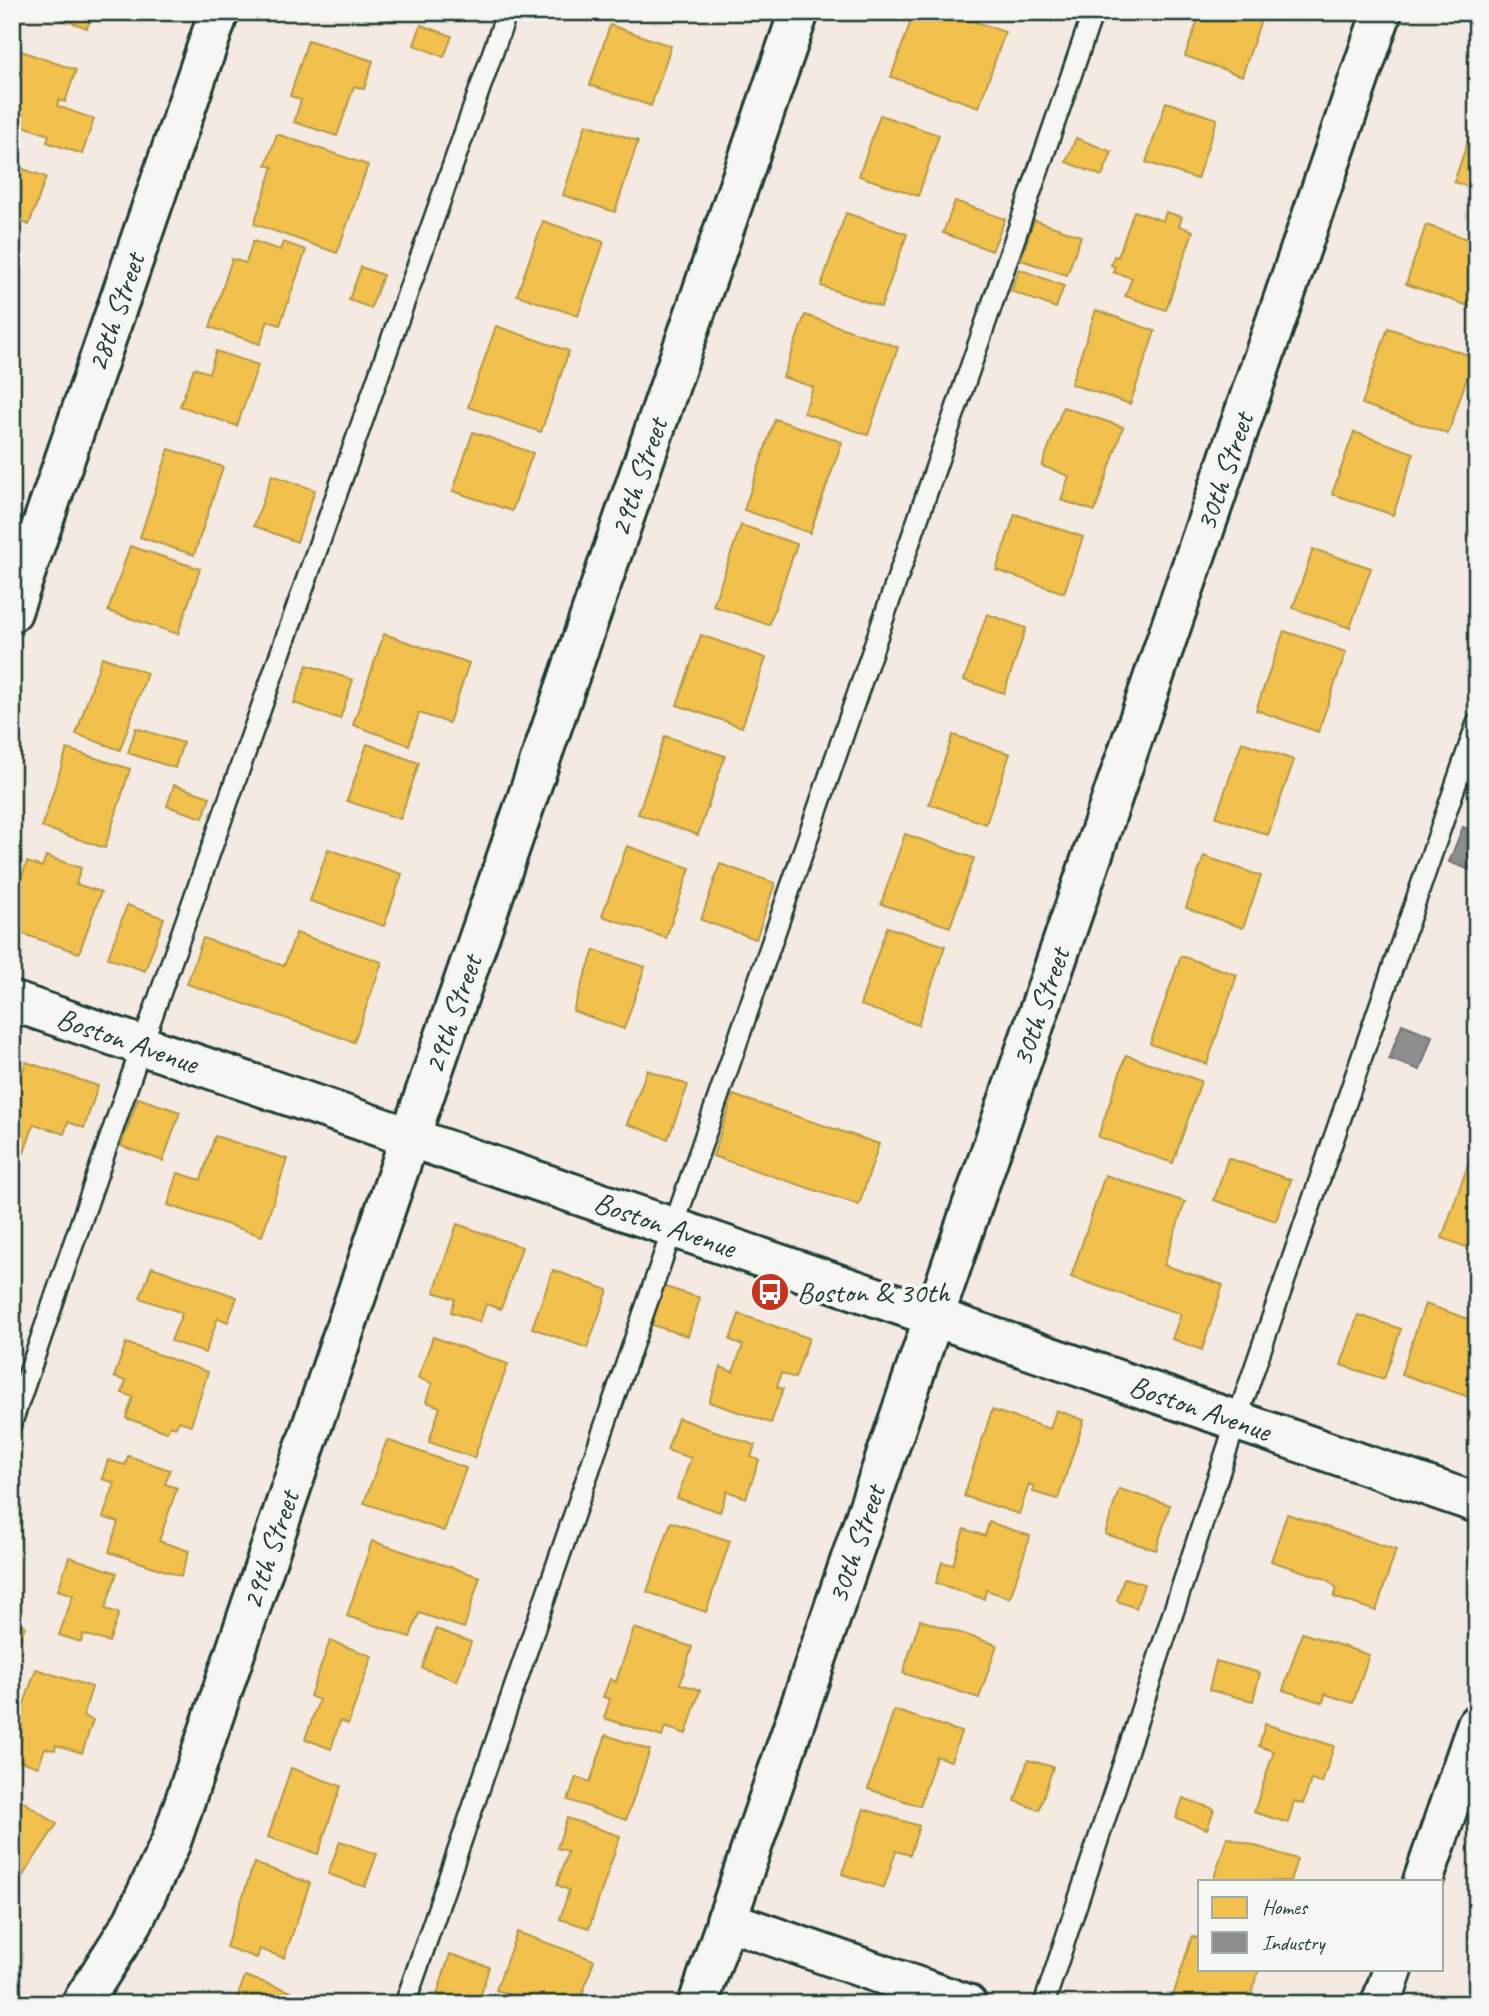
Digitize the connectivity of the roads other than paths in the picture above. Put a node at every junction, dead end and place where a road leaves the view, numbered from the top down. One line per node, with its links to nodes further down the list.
1 (219, 12): 6 (street, 28th Street)
2 (508, 12): 9 (lane)
3 (799, 12): 10 (street, 29th Street)
4 (1093, 12): 11 (lane)
5 (1382, 12): 12 (street, 30th Street)
6 (12, 612)
7 (1477, 723): 13 (lane)
8 (12, 1001): 9 (street, Boston Avenue)
9 (142, 1045): 10 (street, Boston Avenue); 14 (lane)
10 (410, 1136): 11 (street, Boston Avenue); 20 (street, 29th Street)
11 (674, 1227): 12 (street, Boston Avenue); 21 (lane)
12 (933, 1317): 13 (street, Boston Avenue); 18 (street, 30th Street)
13 (1237, 1419): 15 (street, Boston Avenue); 24 (lane)
14 (12, 1422)
15 (1477, 1503)
16 (1477, 1724): 17 (street)
17 (1423, 1880)
18 (726, 1920): 22 (street, 30th Street); 23 (street)
19 (1393, 1970): 25 (street)
20 (81, 2004)
21 (405, 2004)
22 (698, 2004)
23 (967, 2004)
24 (1044, 2004)
25 (1381, 2004)

